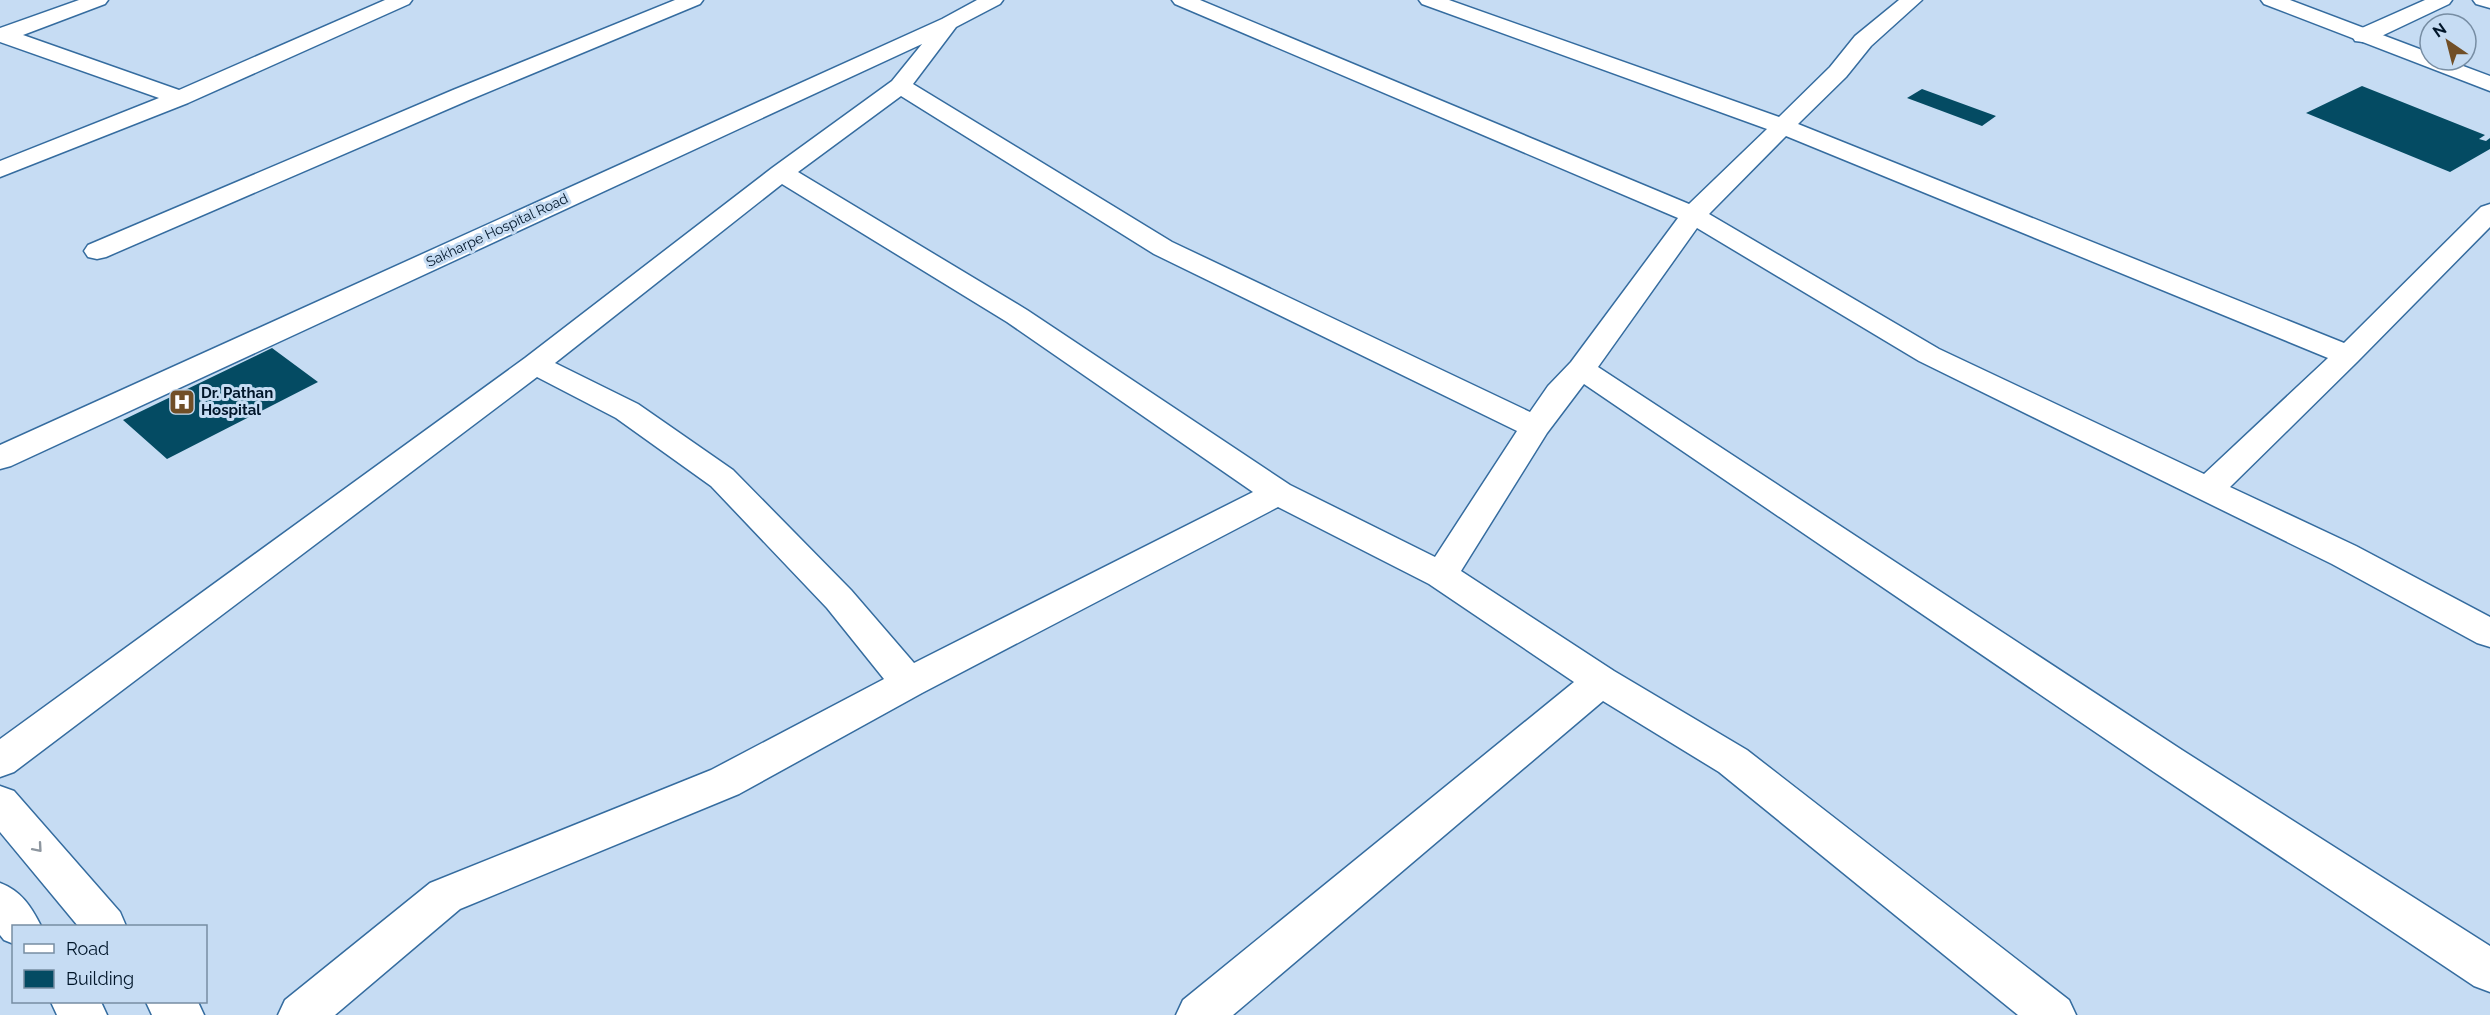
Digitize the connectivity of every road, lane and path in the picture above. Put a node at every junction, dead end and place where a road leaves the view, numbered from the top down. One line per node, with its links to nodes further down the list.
1 (98, 0): 14 (street)
2 (693, 0): 24 (street)
3 (993, 0): 13 (street, Sakharpe Hospital Road)
4 (1182, 0): 12 (street)
5 (1429, 0): 19 (street)
6 (1910, 0): 19 (street)
7 (2271, 0): 15 (street)
8 (2442, 0): 15 (street)
9 (2483, 0): 11 (street)
10 (389, 2): 18 (street)
11 (2490, 2)
12 (1218, 5): 23 (street)
13 (949, 22): 17 (street); 29 (street, Sakharpe Hospital Road)
14 (1, 35): 18 (street)
15 (2363, 36): 16 (street)
16 (2490, 84)
17 (900, 86): 21 (street); 28 (street)
18 (180, 98): 20 (street)
19 (1782, 126): 23 (street); 25 (street)
20 (0, 170)
21 (781, 173): 26 (street); 31 (street)
22 (2490, 212): 25 (street)
23 (1693, 215): 27 (street); 30 (street)
24 (97, 251)
25 (2348, 355): 30 (street)
26 (535, 364): 35 (street); 36 (street)
27 (1581, 369): 28 (street); 41 (street)
28 (1535, 427): 32 (street)
29 (0, 458)
30 (2208, 490): 33 (street)
31 (1278, 493): 32 (street); 35 (street)
32 (1441, 575): 34 (street)
33 (2490, 633)
34 (1601, 681): 47 (street); 48 (street)
35 (909, 683): 46 (street)
36 (0, 760)
37 (0, 803): 40 (street, one-way to 40)
38 (0, 902): 39 (street)
39 (17, 925)
40 (103, 925)
41 (2490, 971)
42 (75, 1003): 44 (street)
43 (170, 1003): 45 (street)
44 (84, 1015)
45 (181, 1015)
46 (301, 1015)
47 (1199, 1015)
48 (2053, 1015)

